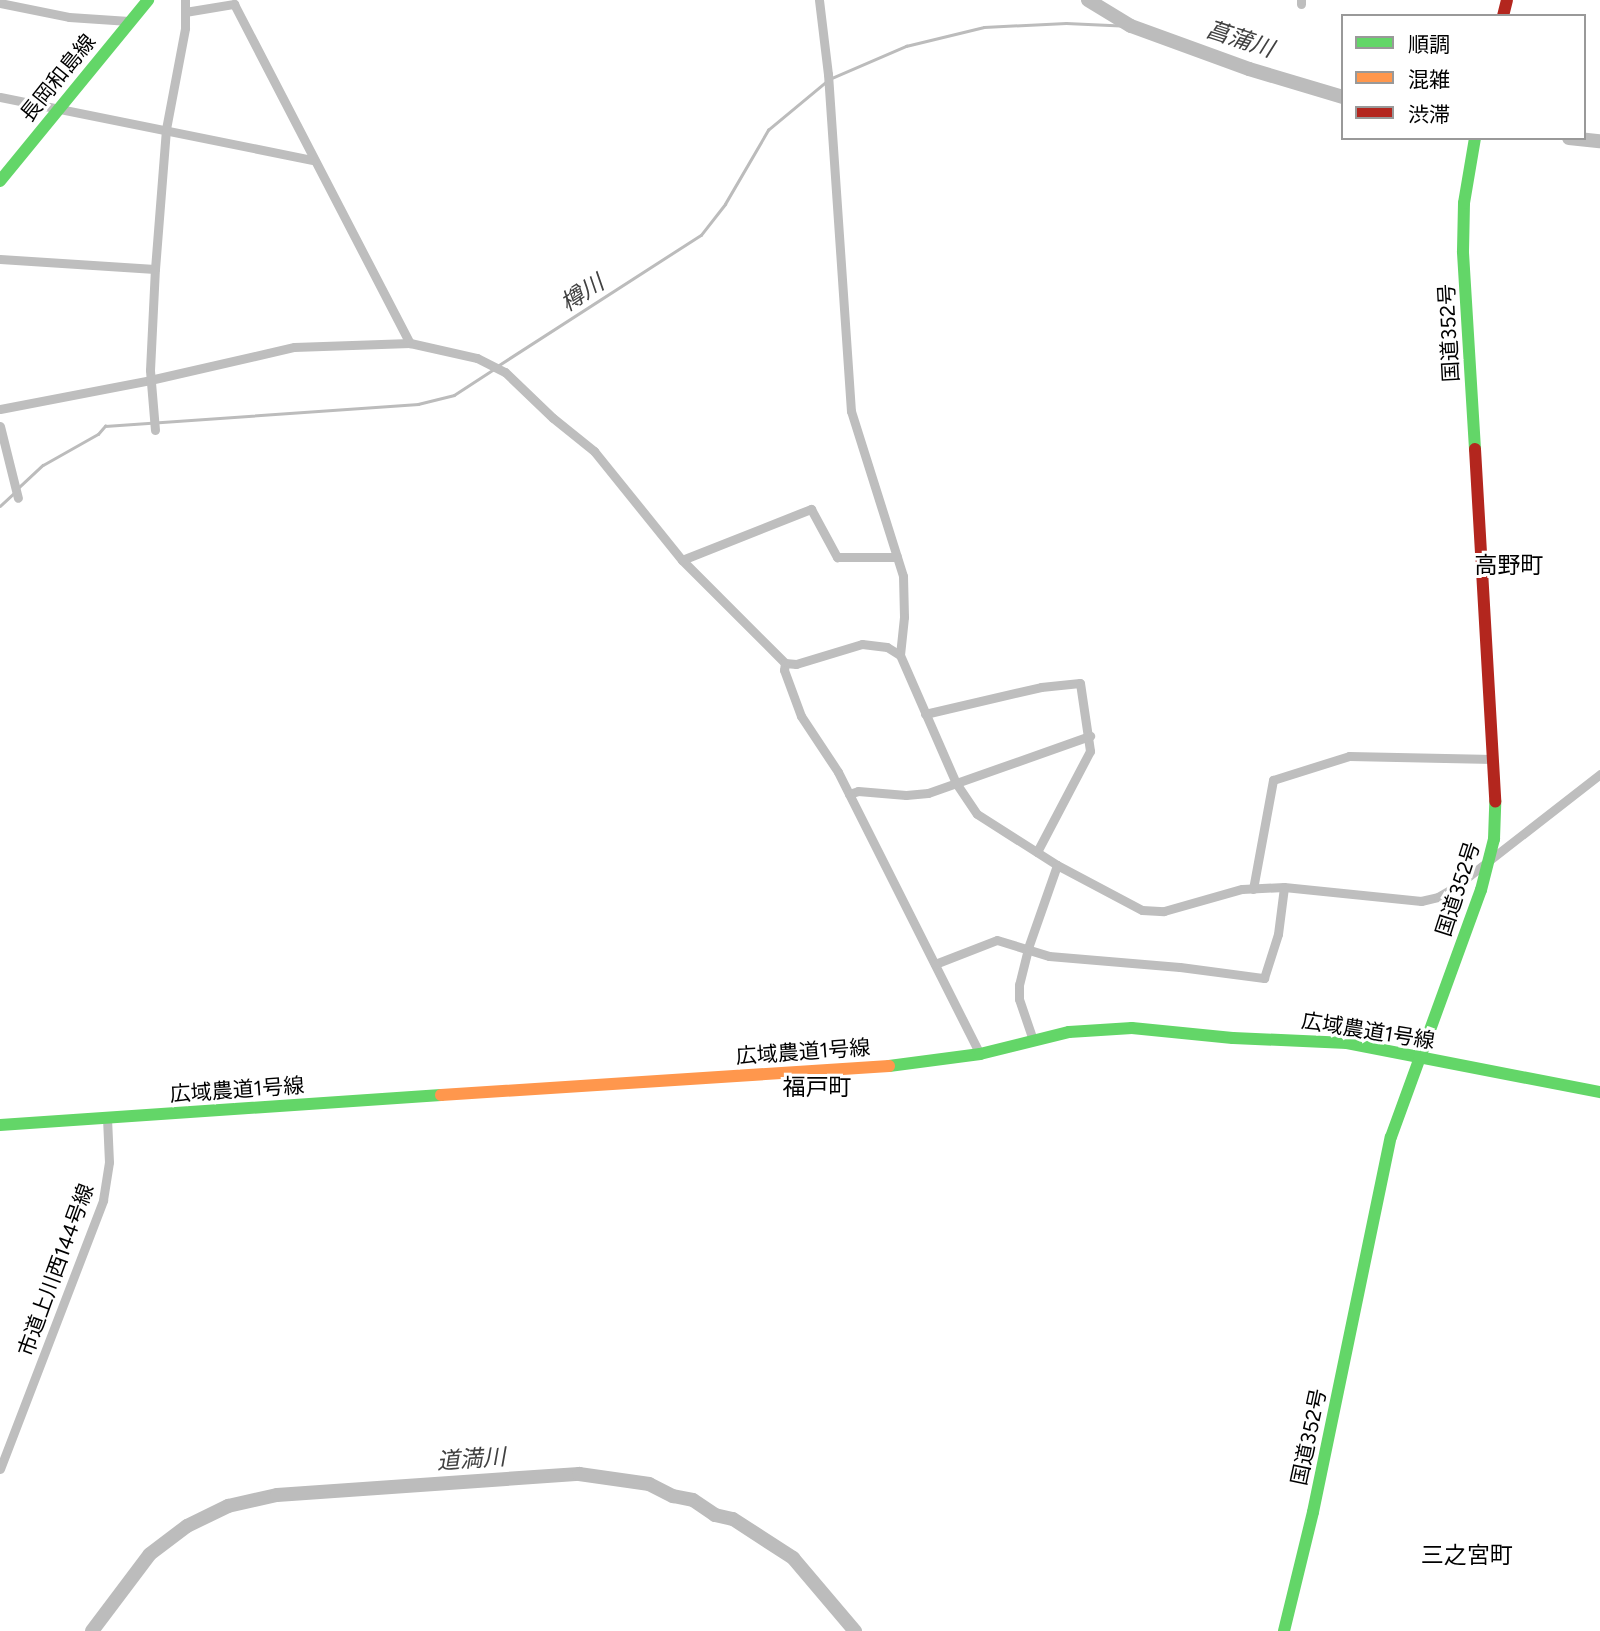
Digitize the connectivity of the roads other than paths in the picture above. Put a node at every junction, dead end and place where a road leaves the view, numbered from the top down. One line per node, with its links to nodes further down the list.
1 (148, 0): 6 (main road, 長岡和島線)
2 (185, 0): 5 (street)
3 (819, 0): 21 (street)
4 (0, 3): 6 (street)
5 (185, 12): 9 (street); 11 (street)
6 (129, 21): 8 (main road, 長岡和島線)
7 (0, 97): 8 (street)
8 (60, 107): 9 (street); 12 (main road, 長岡和島線)
9 (166, 129): 11 (street); 14 (street)
10 (1474, 140): 27 (main road, 国道352号)
11 (313, 160): 15 (street)
12 (0, 181)
13 (0, 259): 14 (street)
14 (155, 269): 16 (street)
15 (410, 343): 16 (street); 22 (street)
16 (150, 380): 17 (street); 19 (street)
17 (0, 409)
18 (0, 426): 20 (street)
19 (155, 430)
20 (17, 496)
21 (897, 557): 22 (street); 23 (street)
22 (682, 560): 24 (street)
23 (900, 655): 24 (street); 25 (street)
24 (785, 663): 30 (street)
25 (925, 714): 26 (street); 29 (street)
26 (1090, 736): 29 (street); 31 (street)
27 (1493, 759): 32 (main road, 国道352号); 35 (street)
28 (1600, 774): 32 (street)
29 (956, 783): 30 (street); 31 (street)
30 (849, 794): 37 (street)
31 (1037, 852): 33 (street)
32 (1491, 859): 34 (street); 40 (main road, 国道352号)
33 (1057, 865): 35 (street); 36 (street)
34 (1283, 887): 35 (street); 36 (street)
35 (1253, 889)
36 (1028, 948): 37 (street); 38 (street)
37 (934, 964): 39 (street)
38 (1033, 1040): 39 (main road, 広域農道1号線); 40 (main road, 広域農道1号線)
39 (980, 1055): 42 (main road, 広域農道1号線)
40 (1418, 1057): 41 (main road, 広域農道1号線); 45 (main road, 国道352号)
41 (1600, 1093)
42 (107, 1118): 43 (main road, 広域農道1号線); 44 (street, 市道上川西144号線)
43 (0, 1125)
44 (0, 1469)
45 (1284, 1631)

